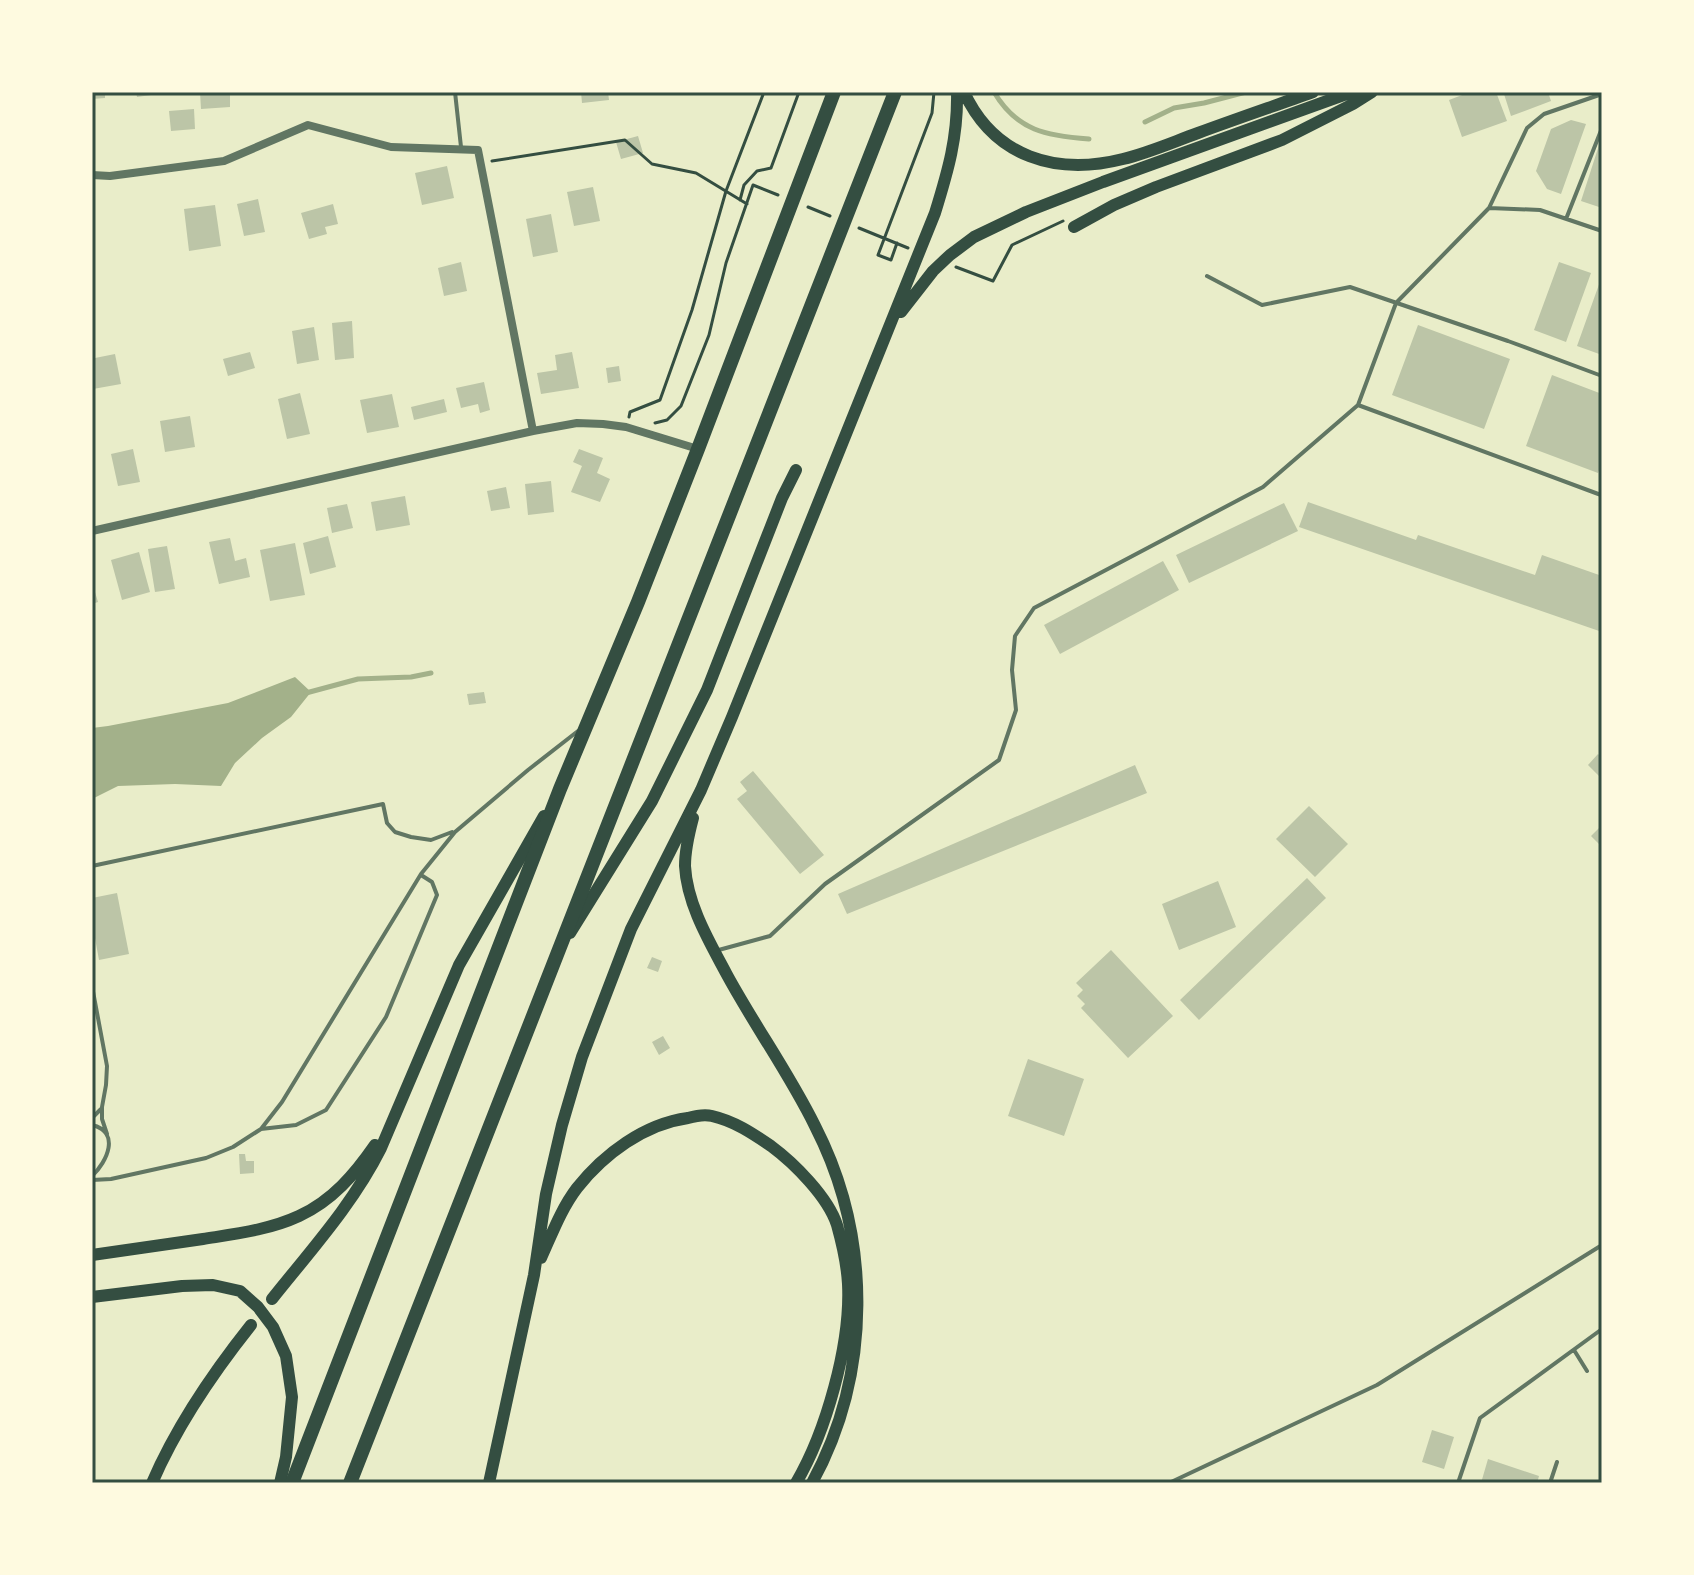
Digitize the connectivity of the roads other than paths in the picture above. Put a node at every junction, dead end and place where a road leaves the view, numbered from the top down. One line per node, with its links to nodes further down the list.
1 (455, 92): 11 (lane)
2 (834, 92): 23 (highway)
3 (895, 92): 33 (highway)
4 (957, 92): 19 (main road)
5 (964, 92): 6 (main road)
6 (1313, 92)
7 (1352, 92): 19 (main road)
8 (1372, 92): 15 (main road)
9 (1602, 94): 13 (lane)
10 (1602, 128): 14 (lane)
11 (461, 150): 12 (street); 22 (street)
12 (92, 175)
13 (1489, 208): 14 (lane); 18 (lane)
14 (1565, 219): 16 (lane)
15 (1070, 223)
16 (1602, 231)
17 (1207, 276): 18 (lane)
18 (1396, 303): 20 (lane); 21 (lane)
19 (888, 331): 29 (main road)
20 (1602, 376)
21 (1358, 405): 25 (lane); 34 (lane)
22 (533, 431): 23 (street); 26 (street)
23 (698, 449): 27 (highway)
24 (796, 470): 33 (main road)
25 (1602, 493)
26 (92, 531)
27 (587, 724): 28 (highway); 30 (lane)
28 (560, 789): 37 (main road); 55 (highway)
29 (701, 790): 34 (main road); 45 (main road)
30 (455, 832): 31 (lane); 32 (lane)
31 (92, 866)
32 (421, 874): 40 (lane); 40 (lane)
33 (560, 949): 56 (highway)
34 (714, 951): 59 (main road)
35 (92, 986): 36 (lane)
36 (102, 1107): 38 (lane); 41 (lane)
37 (394, 1116): 44 (main road); 47 (main road)
38 (92, 1118)
39 (92, 1125): 41 (lane)
40 (261, 1129): 42 (lane)
41 (107, 1134): 42 (lane)
42 (92, 1178)
43 (1602, 1245): 60 (lane)
44 (92, 1255)
45 (534, 1275): 57 (main road); 58 (main road)
46 (92, 1297): 54 (main road)
47 (272, 1299)
48 (251, 1325): 53 (main road)
49 (1602, 1329): 50 (lane)
50 (1574, 1350): 51 (lane); 61 (lane)
51 (1587, 1371)
52 (1557, 1462): 62 (lane)
53 (152, 1483)
54 (280, 1483)
55 (292, 1483)
56 (350, 1483)
57 (489, 1483)
58 (796, 1483)
59 (812, 1483)
60 (1169, 1483)
61 (1458, 1483)
62 (1550, 1483)

